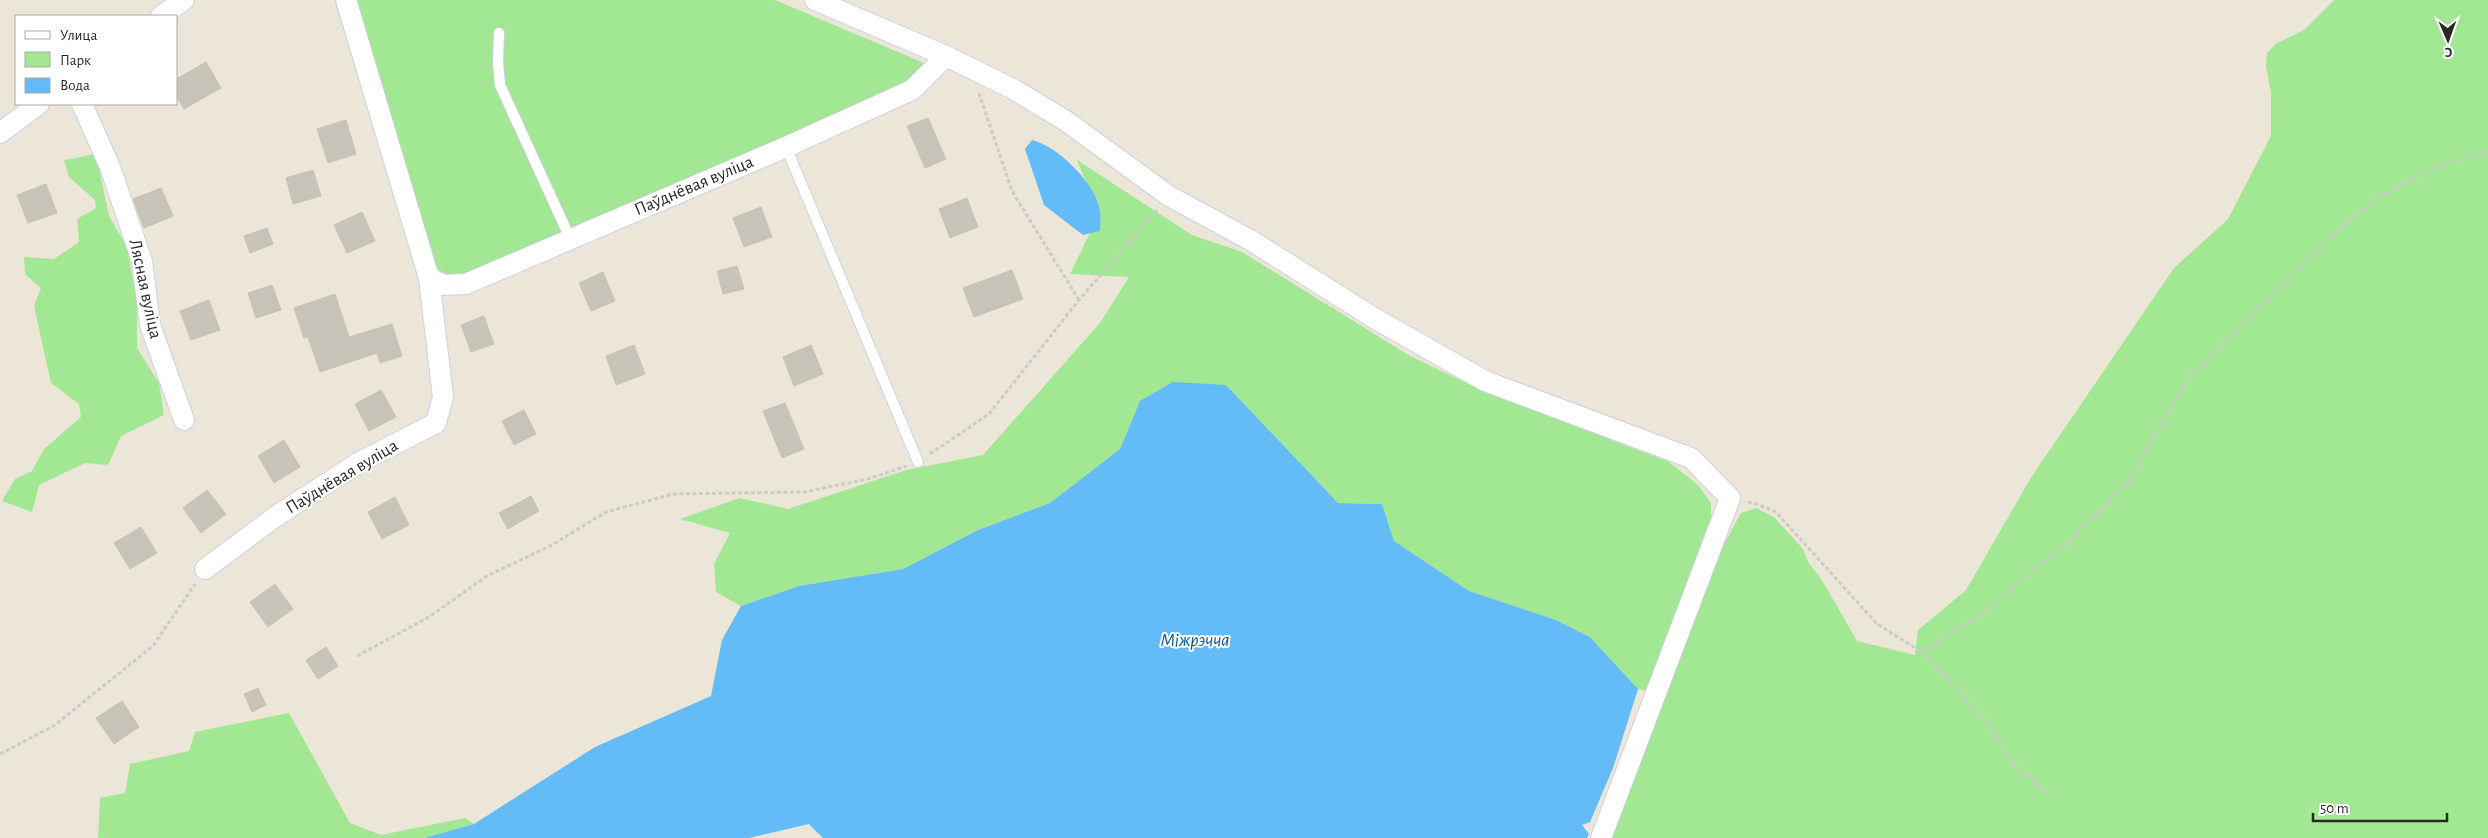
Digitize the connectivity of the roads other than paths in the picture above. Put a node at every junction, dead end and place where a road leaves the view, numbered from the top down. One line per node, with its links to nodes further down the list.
1 (184, 0): 4 (street)
2 (346, 0): 12 (street, Паўднёвая вуліца)
3 (815, 0): 6 (street)
4 (162, 15)
5 (499, 33): 11 (lane)
6 (946, 56): 10 (street, Паўднёвая вуліца); 16 (street)
7 (39, 105): 9 (street)
8 (82, 105): 13 (street, Лясная вуліца)
9 (0, 133)
10 (786, 147): 11 (street, Паўднёвая вуліца); 14 (lane)
11 (570, 238): 12 (street, Паўднёвая вуліца)
12 (429, 278): 15 (street, Паўднёвая вуліца)
13 (184, 420)
14 (918, 462)
15 (205, 569)
16 (1601, 838)

